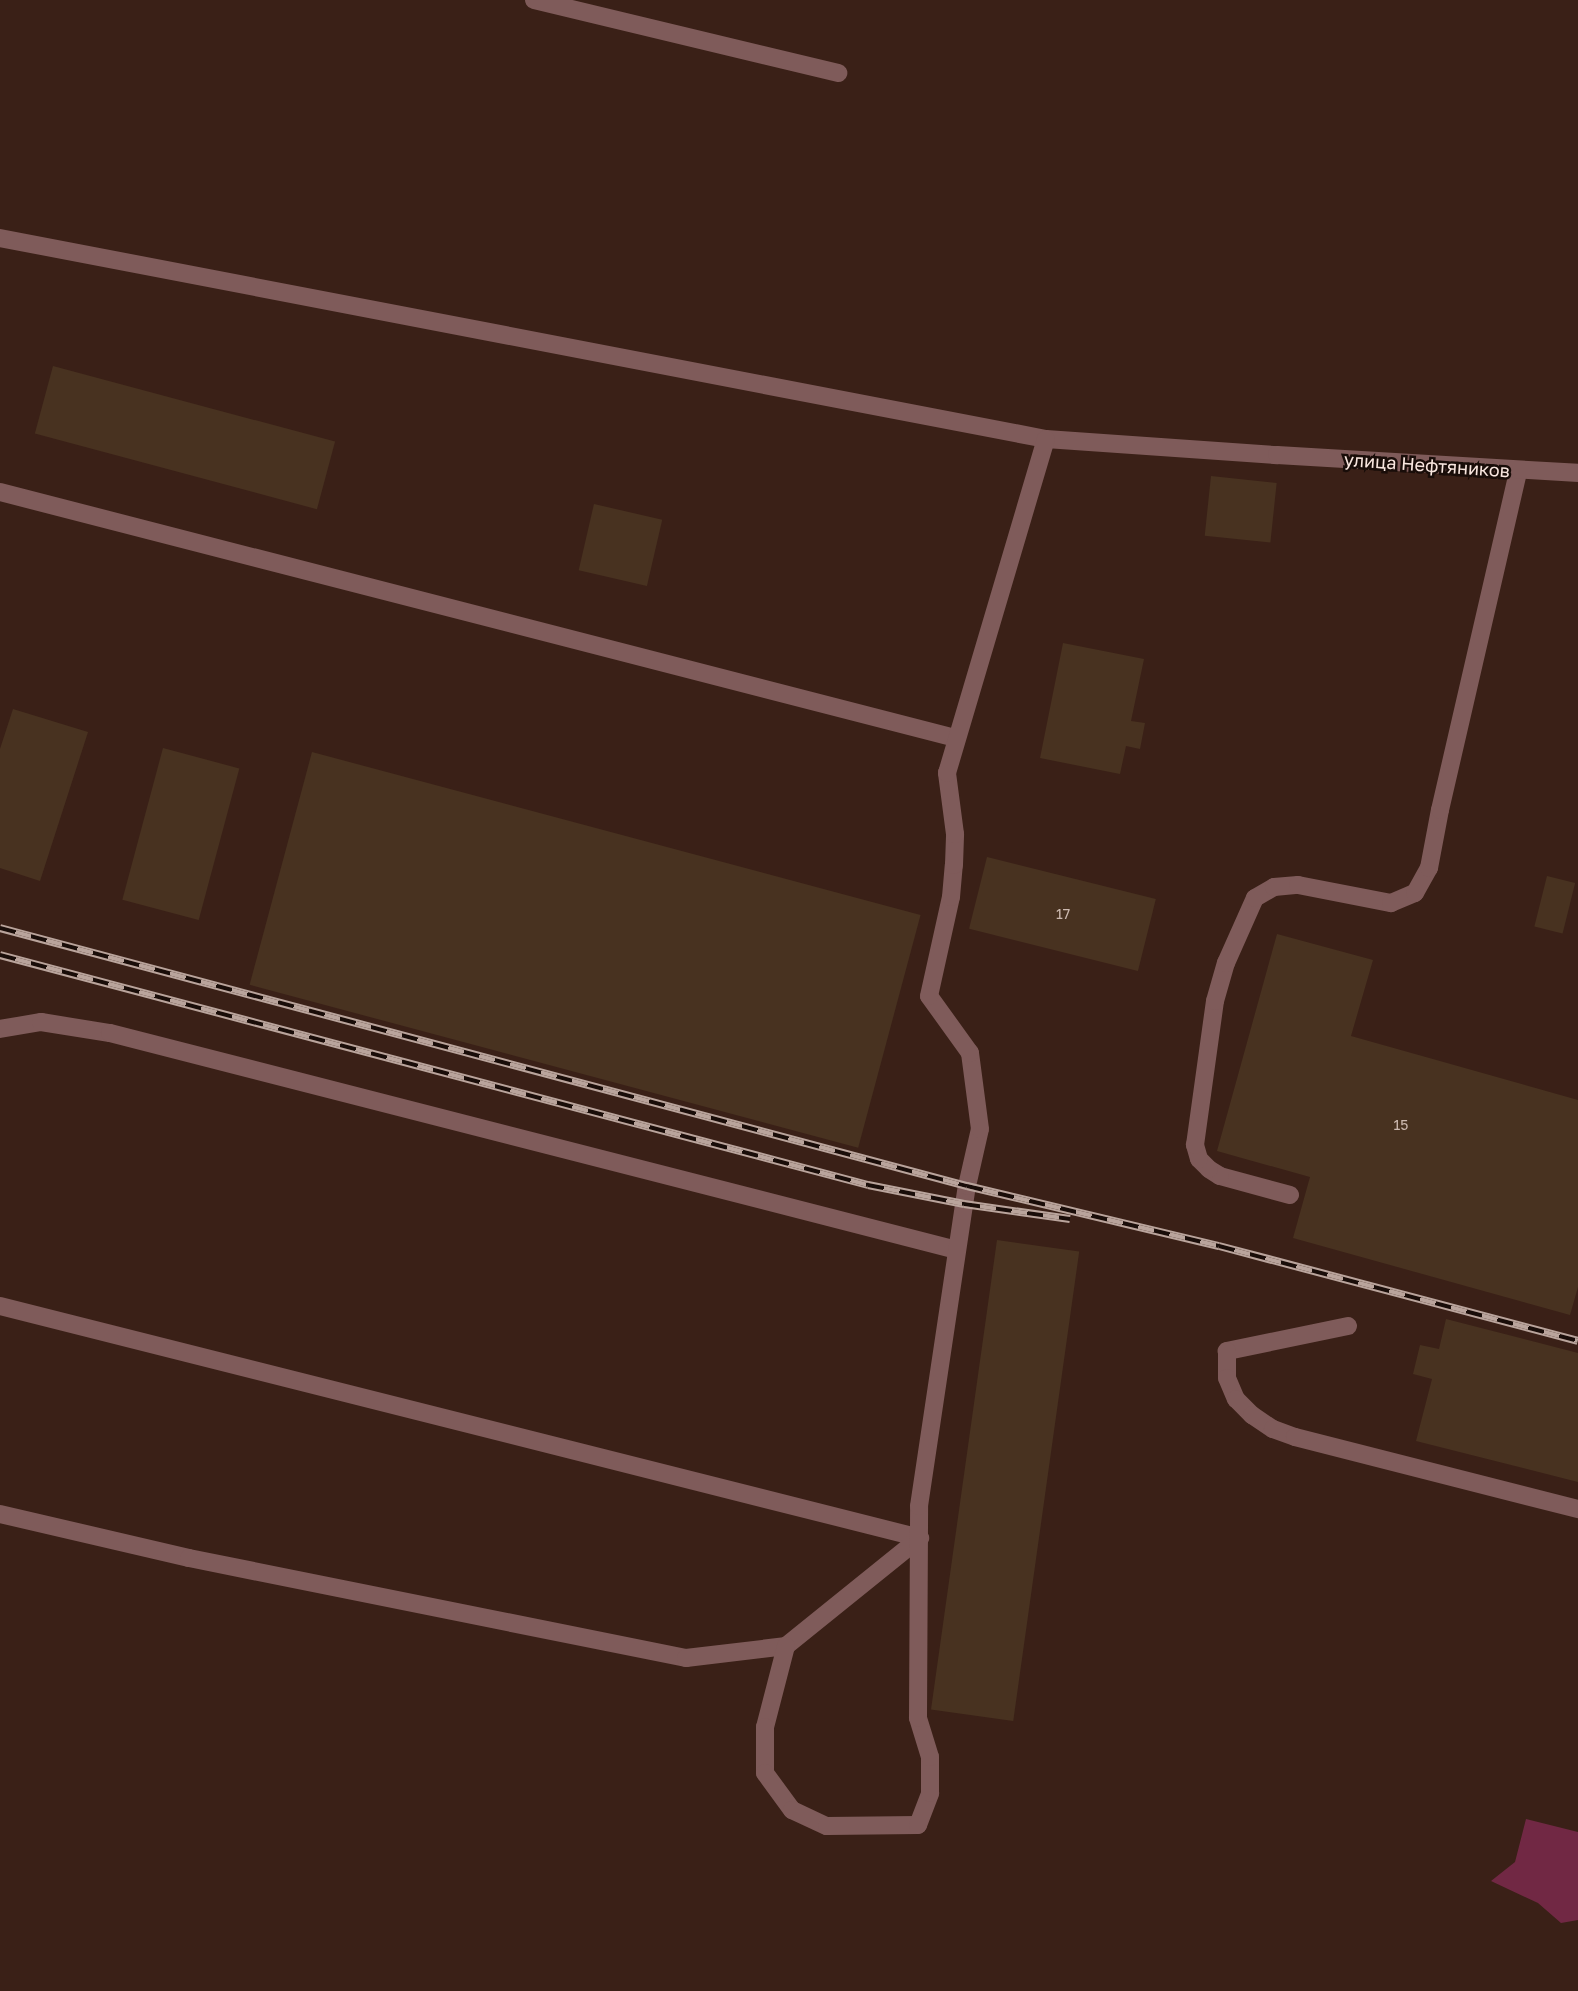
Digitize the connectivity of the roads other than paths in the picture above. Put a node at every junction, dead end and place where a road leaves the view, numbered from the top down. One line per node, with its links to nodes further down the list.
1 (534, 0): 2 (street)
2 (838, 73)
3 (0, 238): 4 (street, улица Нефтяников)
4 (1046, 439): 5 (street, улица Нефтяников); 8 (street)
5 (1518, 472): 6 (street, улица Нефтяников); 10 (street)
6 (1578, 473)
7 (0, 492): 8 (street)
8 (955, 738): 11 (street)
9 (0, 1029): 11 (street)
10 (1290, 1195)
11 (957, 1250): 16 (street)
12 (0, 1306): 16 (street)
13 (1348, 1326): 14 (street)
14 (1578, 1509)
15 (0, 1514): 17 (street)
16 (920, 1538): 17 (street); 17 (street)
17 (786, 1646)

